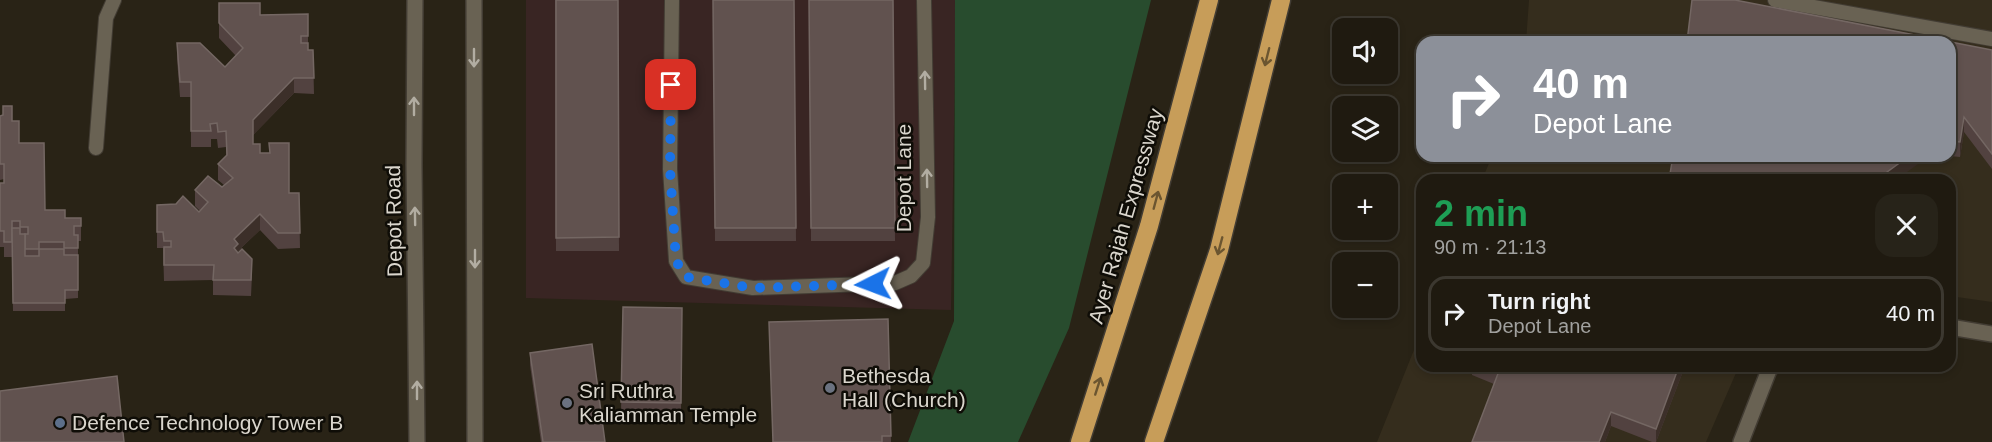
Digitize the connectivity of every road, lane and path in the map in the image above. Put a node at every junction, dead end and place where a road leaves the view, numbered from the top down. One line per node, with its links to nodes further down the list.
1 (114, 0): 10 (lane)
2 (415, 0): 14 (street, Depot Road, one-way to 2)
3 (474, 0): 15 (street, one-way to 15)
4 (672, 0): 5 (lane, Depot Lane, one-way to 5)
5 (924, 0)
6 (1209, 0): 16 (highway, Ayer Rajah Expressway, one-way to 6)
7 (1281, 0): 17 (highway, one-way to 17)
8 (1774, 0): 9 (lane)
9 (1992, 39)
10 (96, 148)
11 (1956, 328): 12 (street)
12 (1992, 334)
13 (1769, 372): 18 (street)
14 (417, 442)
15 (475, 442)
16 (1080, 442)
17 (1154, 442)
18 (1741, 442)

